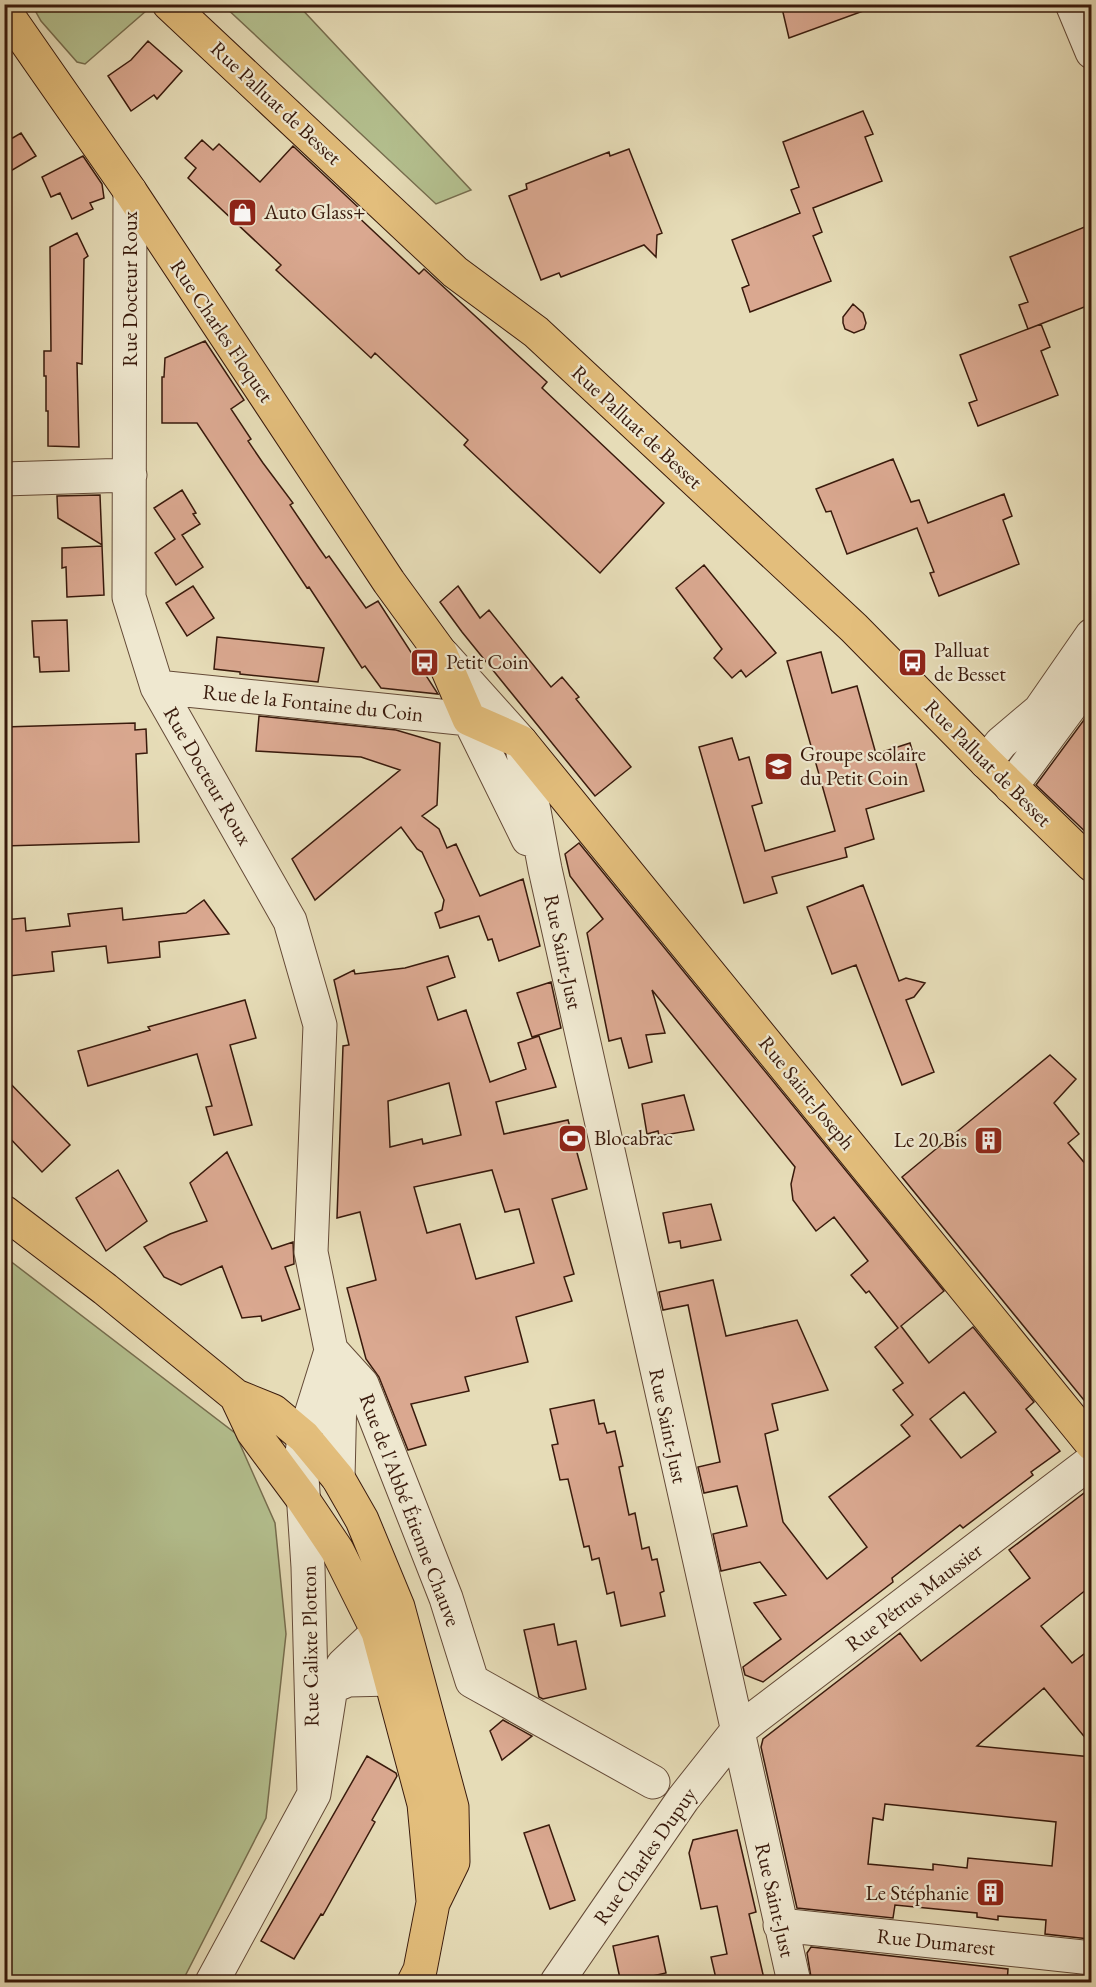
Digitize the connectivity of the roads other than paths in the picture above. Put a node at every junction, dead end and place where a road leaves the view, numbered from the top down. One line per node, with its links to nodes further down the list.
1 (169, 4): 14 (main road, Rue Palluat de Besset)
2 (1072, 4): 4 (street)
3 (4, 10): 5 (main road, Rue Charles Floquet)
4 (1092, 52)
5 (130, 191): 6 (street, Rue Docteur Roux); 9 (main road, Rue Charles Floquet)
6 (130, 475): 7 (street); 11 (street, Rue Docteur Roux)
7 (4, 479)
8 (1092, 635): 14 (street)
9 (440, 652): 12 (main road, Rue Charles Floquet); 13 (street, Rue Charles Floquet)
10 (1092, 677): 15 (street)
11 (157, 687): 12 (street, Rue de la Fontaine du Coin); 19 (street, Rue Docteur Roux)
12 (469, 719): 13 (main road); 17 (street, Rue Saint-Just)
13 (521, 742): 17 (street, Rue Saint-Just); 22 (main road, Rue Saint-Joseph)
14 (986, 762): 15 (main road, Rue Palluat de Besset)
15 (1011, 787): 16 (main road, Rue Palluat de Besset)
16 (1092, 865)
17 (545, 869): 30 (street, Rue Saint-Just)
18 (4, 1212): 20 (main road)
19 (331, 1349): 21 (street, Rue Docteur Roux); 24 (street, Rue Docteur Roux); 31 (street, Rue de l'Abbé Étienne Chauve)
20 (236, 1396): 21 (main road); 25 (main road)
21 (304, 1437): 24 (main road); 25 (street, Rue Docteur Roux)
22 (1092, 1444)
23 (1092, 1461): 30 (street, Rue Pétrus Maussier)
24 (338, 1478): 26 (main road)
25 (302, 1498): 27 (main road); 32 (street, Rue Calixte Plotton)
26 (392, 1592): 27 (street, Rue Calixte Plotton); 33 (main road)
27 (378, 1632): 28 (main road); 29 (street, Rue Calixte Plotton)
28 (392, 1678): 29 (street, Rue Calixte Plotton); 33 (main road)
29 (331, 1687): 32 (street, Rue Calixte Plotton)
30 (736, 1732): 34 (street, Rue Saint-Just); 38 (street, Rue Charles Dupuy)
31 (653, 1782)
32 (314, 1794): 36 (street, Rue Calixte Plotton)
33 (433, 1903): 37 (main road)
34 (780, 1925): 35 (street, Rue Dumarest); 39 (street, Rue Saint-Just)
35 (1092, 1958)
36 (212, 1983)
37 (414, 1983)
38 (557, 1983)
39 (794, 1983)

